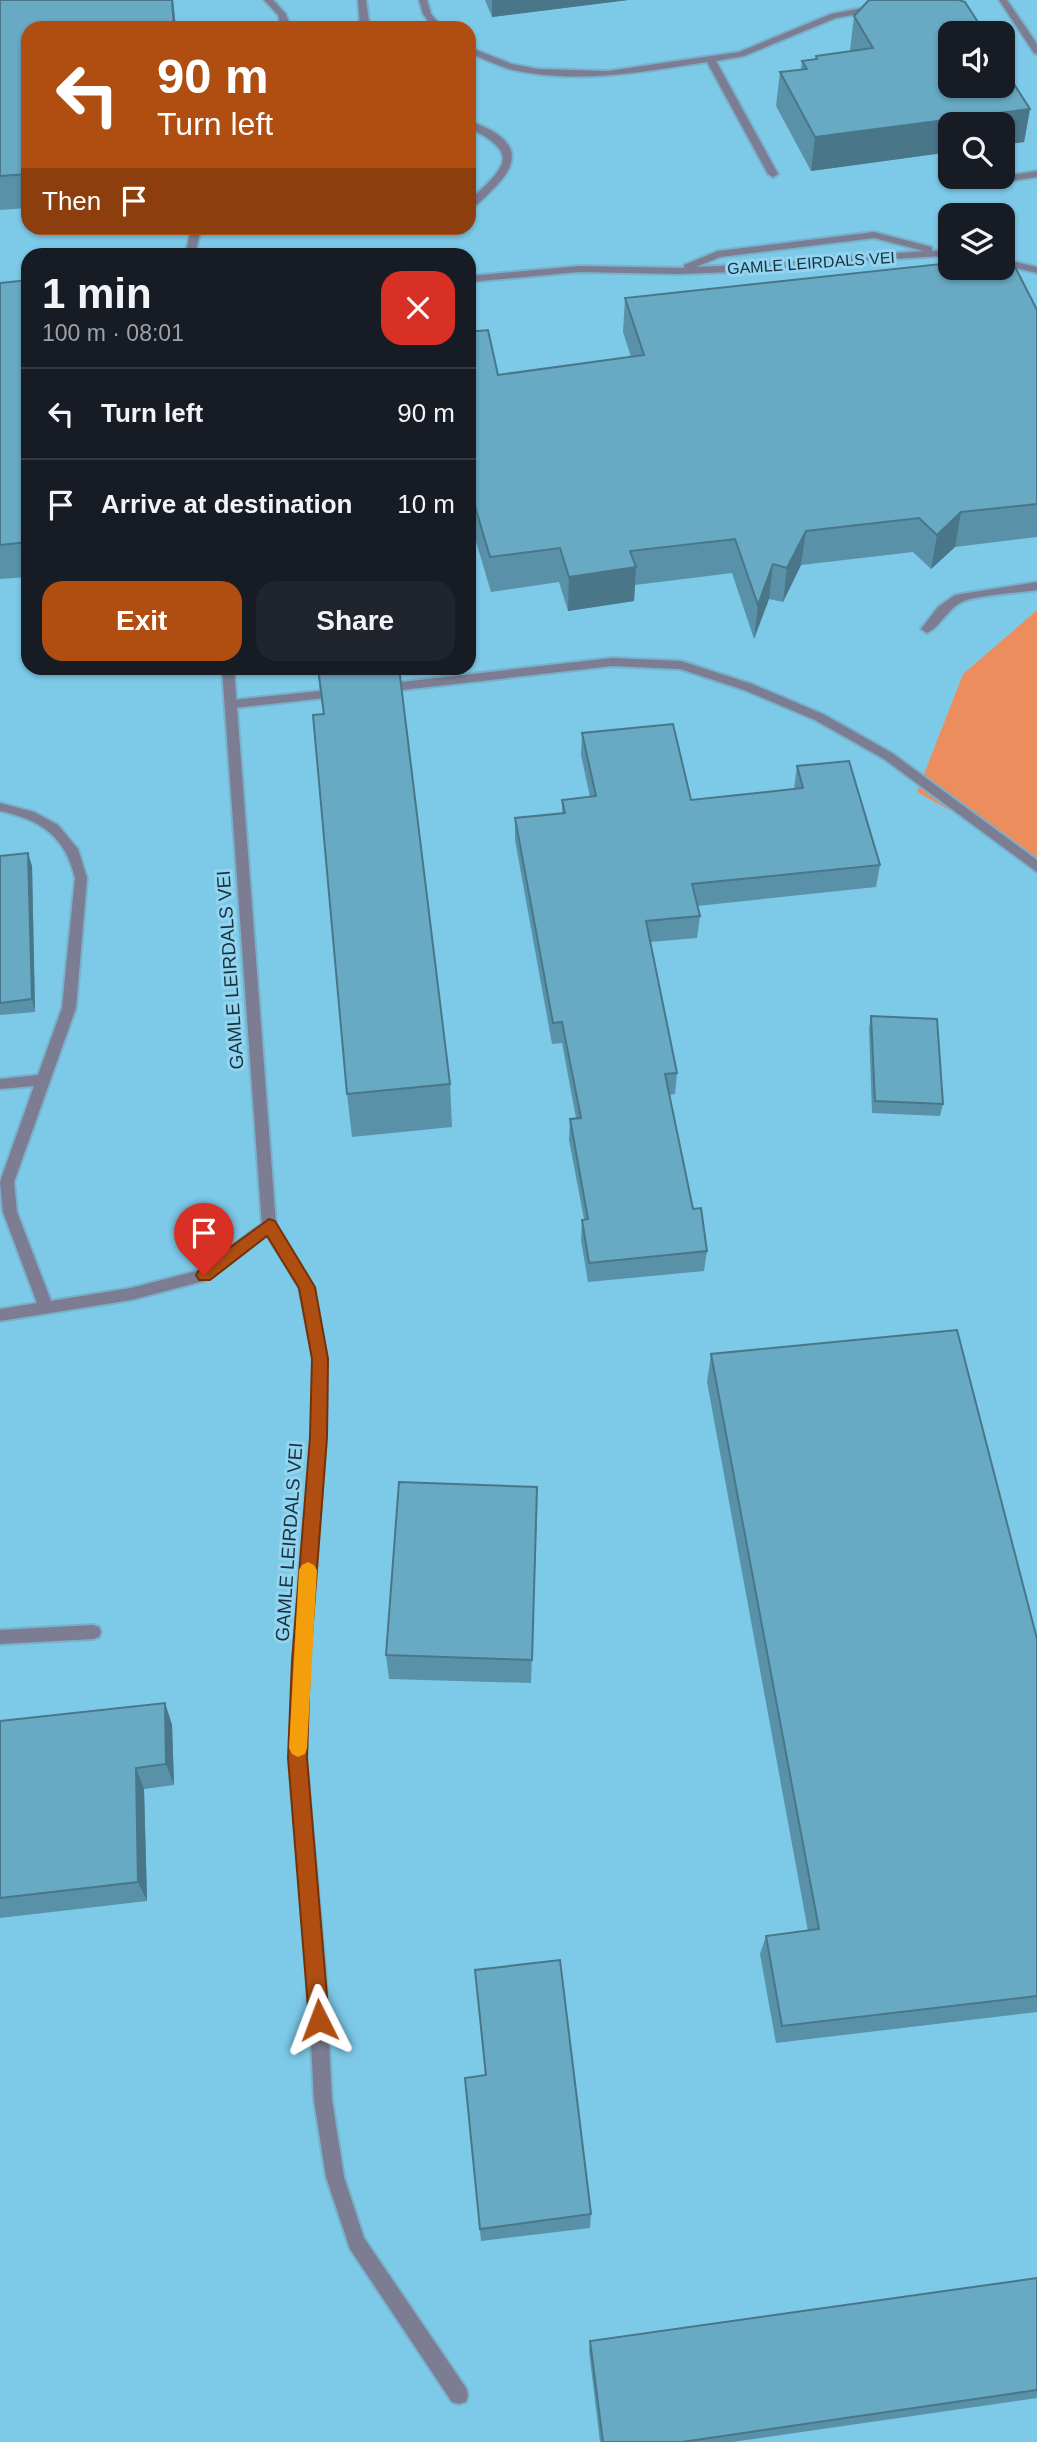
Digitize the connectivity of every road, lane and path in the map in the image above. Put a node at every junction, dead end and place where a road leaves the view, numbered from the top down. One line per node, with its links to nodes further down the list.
1 (268, 0): 6 (street)
2 (362, 0): 7 (street)
3 (423, 0): 8 (street)
4 (1003, 0): 9 (street)
5 (894, 6): 11 (street)
6 (284, 21)
7 (364, 21)
8 (433, 21)
9 (1037, 51)
10 (476, 54): 11 (street)
11 (711, 60): 13 (street)
12 (476, 128): 16 (street)
13 (773, 174)
14 (1037, 174): 15 (street)
15 (1015, 177)
16 (476, 199)
17 (938, 252): 21 (street, GAMLE LEIRDALS VEI)
18 (938, 254): 21 (street, GAMLE LEIRDALS VEI)
19 (1015, 265): 20 (street)
20 (1037, 270)
21 (680, 271): 22 (street, GAMLE LEIRDALS VEI)
22 (476, 278)
23 (1037, 586): 24 (street)
24 (927, 629)
25 (230, 675): 28 (street, GAMLE LEIRDALS VEI)
26 (368, 690): 30 (street)
27 (354, 691): 28 (street)
28 (233, 704): 33 (street, GAMLE LEIRDALS VEI)
29 (0, 807): 31 (street)
30 (1037, 867)
31 (43, 1080): 32 (street); 34 (street)
32 (0, 1084)
33 (269, 1226): 34 (street); 38 (street, GAMLE LEIRDALS VEI)
34 (46, 1307): 35 (street)
35 (0, 1315)
36 (93, 1632): 37 (street)
37 (0, 1637)
38 (459, 2395)

